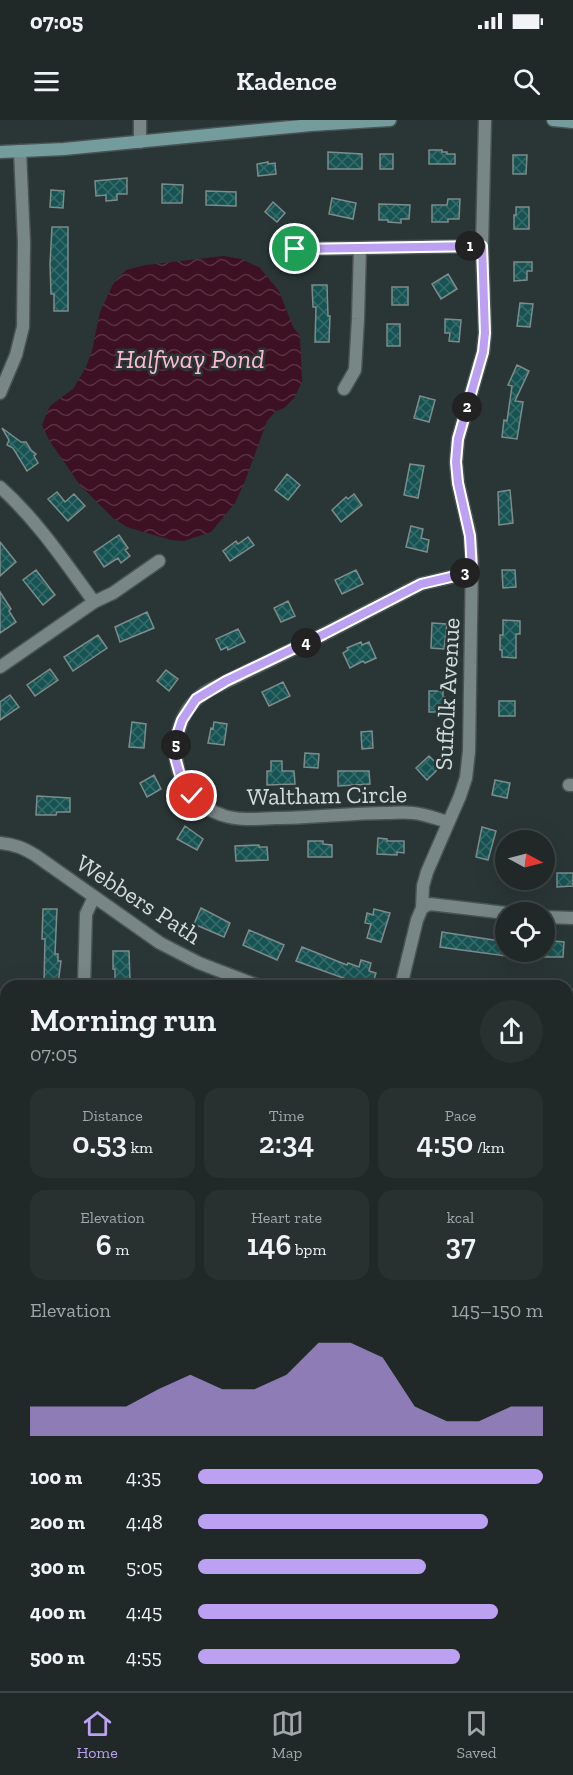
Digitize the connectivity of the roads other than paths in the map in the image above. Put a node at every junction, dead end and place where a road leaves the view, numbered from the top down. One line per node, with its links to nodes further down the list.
1 (140, 120): 6 (street)
2 (390, 120): 6 (main road)
3 (485, 120): 9 (street, Suffolk Avenue)
4 (553, 120): 5 (main road)
5 (573, 122)
6 (140, 142): 7 (main road)
7 (20, 151): 8 (main road); 13 (street)
8 (0, 152)
9 (482, 246): 10 (street); 16 (street, Suffolk Avenue)
10 (360, 248): 11 (street); 12 (street)
11 (295, 249)
12 (344, 389)
13 (0, 393)
14 (0, 487): 17 (street)
15 (159, 561): 17 (street)
16 (472, 572): 19 (street, Suffolk Avenue); 19 (street, Waltham Circle)
17 (94, 602): 18 (street)
18 (0, 667)
19 (448, 822): 22 (street, Suffolk Avenue)
20 (0, 843): 21 (street, Webbers Path)
21 (94, 897): 26 (street); 27 (street, Webbers Path)
22 (422, 908): 23 (street); 28 (street, Suffolk Avenue)
23 (495, 912)
24 (555, 917): 25 (street)
25 (573, 918)
26 (84, 980)
27 (243, 980)
28 (402, 980)

